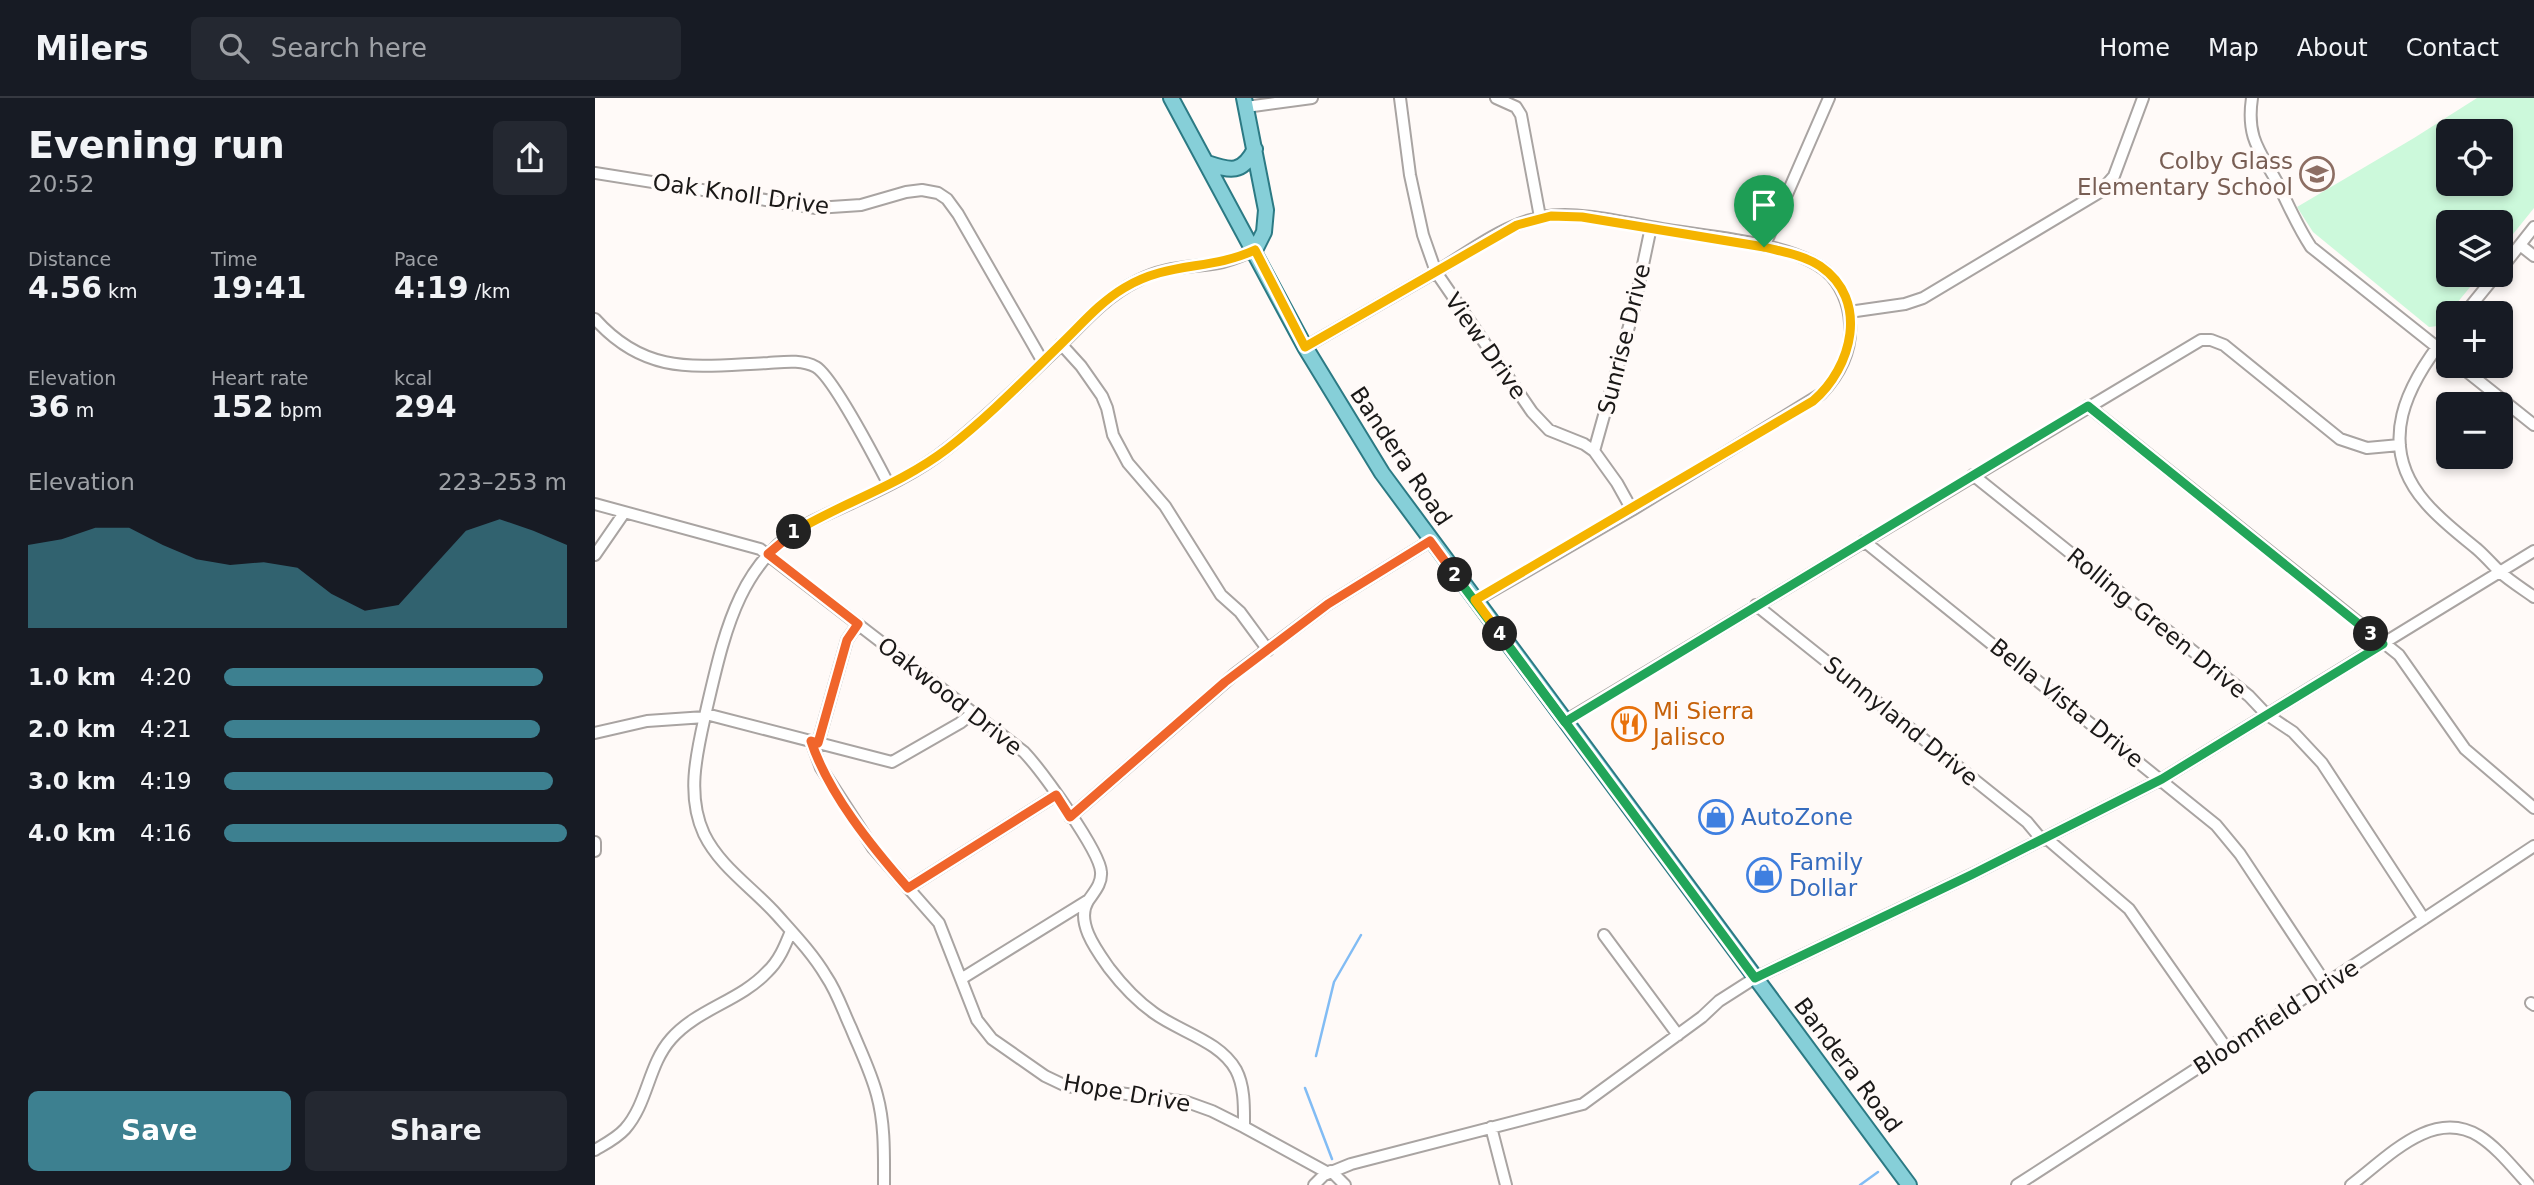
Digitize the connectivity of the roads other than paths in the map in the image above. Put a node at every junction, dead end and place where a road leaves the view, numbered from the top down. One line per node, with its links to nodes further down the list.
1 (1171, 98): 10 (main road, Bandera Road)
2 (1312, 98): 8 (street)
3 (1400, 98): 20 (street, View Drive)
4 (1496, 98): 12 (street)
5 (1829, 98): 16 (street)
6 (2143, 98): 23 (street)
7 (2252, 98): 26 (street)
8 (1245, 103): 9 (main road)
9 (1255, 149): 10 (main road); 17 (main road)
10 (1206, 163): 17 (main road, Bandera Road)
11 (595, 173): 29 (street, Oak Knoll Drive)
12 (1540, 218): 13 (street); 20 (street)
13 (1651, 227): 16 (street); 34 (street, Sunrise Drive)
14 (2534, 227): 15 (street)
15 (2520, 245): 18 (street); 19 (street)
16 (1764, 247): 23 (street)
17 (1255, 250): 25 (street); 27 (main road, Bandera Road)
18 (2513, 254)
19 (2534, 256)
20 (1436, 272): 27 (street); 34 (street, View Drive)
21 (2486, 287): 22 (street)
22 (2475, 301)
23 (1849, 312): 38 (street)
24 (595, 319): 36 (street)
25 (1061, 344): 29 (street); 51 (street)
26 (2436, 346)
27 (1305, 347): 40 (main road, Bandera Road)
28 (2436, 348): 33 (street)
29 (1043, 362): 36 (street)
30 (2475, 378): 32 (street)
31 (2088, 406): 33 (street); 35 (street); 50 (street)
32 (2534, 425)
33 (2400, 446): 45 (street)
34 (1594, 451): 38 (street)
35 (1973, 475): 41 (street); 53 (street, Rolling Green Drive)
36 (889, 485): 43 (street)
37 (595, 504): 39 (street, Oakwood Drive)
38 (1632, 510): 47 (street)
39 (624, 513): 43 (street, Oakwood Drive); 44 (street)
40 (1430, 541): 47 (main road, Bandera Road); 51 (street)
41 (1864, 541): 48 (street); 58 (street, Bella Vista Drive)
42 (2534, 551): 45 (street)
43 (768, 554): 49 (street, Oakwood Drive); 54 (street)
44 (595, 555)
45 (2500, 572): 46 (street); 50 (street)
46 (2534, 597)
47 (1475, 600): 55 (main road, Bandera Road)
48 (1756, 605): 55 (street); 62 (street, Sunnyland Drive)
49 (858, 624): 52 (street, Oakwood Drive); 57 (street)
50 (2383, 644): 53 (street); 60 (street)
51 (1268, 650): 61 (street)
52 (974, 712): 57 (street); 59 (street, Oakwood Drive)
53 (2266, 714): 58 (street); 68 (street, Rolling Green Drive)
54 (705, 715): 56 (street); 57 (street); 69 (street)
55 (1565, 722): 71 (main road, Bandera Road)
56 (595, 733)
57 (814, 742): 66 (street, Hope Drive)
58 (2162, 779): 62 (street); 73 (street, Bella Vista Drive)
59 (1056, 795): 61 (street, Oakwood Drive); 66 (street)
60 (2534, 808)
61 (1070, 817): 67 (street, Oakwood Drive)
62 (2044, 839): 71 (street); 75 (street, Sunnyland Drive)
63 (595, 842): 65 (street)
64 (2534, 846): 68 (street, Bloomfield Drive)
65 (595, 851)
66 (908, 888): 72 (street, Hope Drive)
67 (1088, 900): 72 (street); 77 (street, Oakwood Drive)
68 (2424, 919): 73 (street, Bloomfield Drive)
69 (791, 931): 78 (street); 80 (street)
70 (1604, 935): 74 (street)
71 (1755, 978): 74 (street); 84 (main road, Bandera Road)
72 (961, 979): 77 (street, Hope Drive)
73 (2326, 984): 75 (street, Bloomfield Drive)
74 (1678, 1035): 76 (street)
75 (2227, 1049): 85 (street, Bloomfield Drive)
76 (1491, 1127): 79 (street); 83 (street)
77 (1244, 1128): 79 (street)
78 (595, 1150)
79 (1330, 1172): 81 (street); 82 (street)
80 (884, 1185)
81 (1314, 1185)
82 (1345, 1185)
83 (1506, 1185)
84 (1909, 1185)
85 (2017, 1185)
86 (2351, 1185): 87 (street)
87 (2529, 1185)

